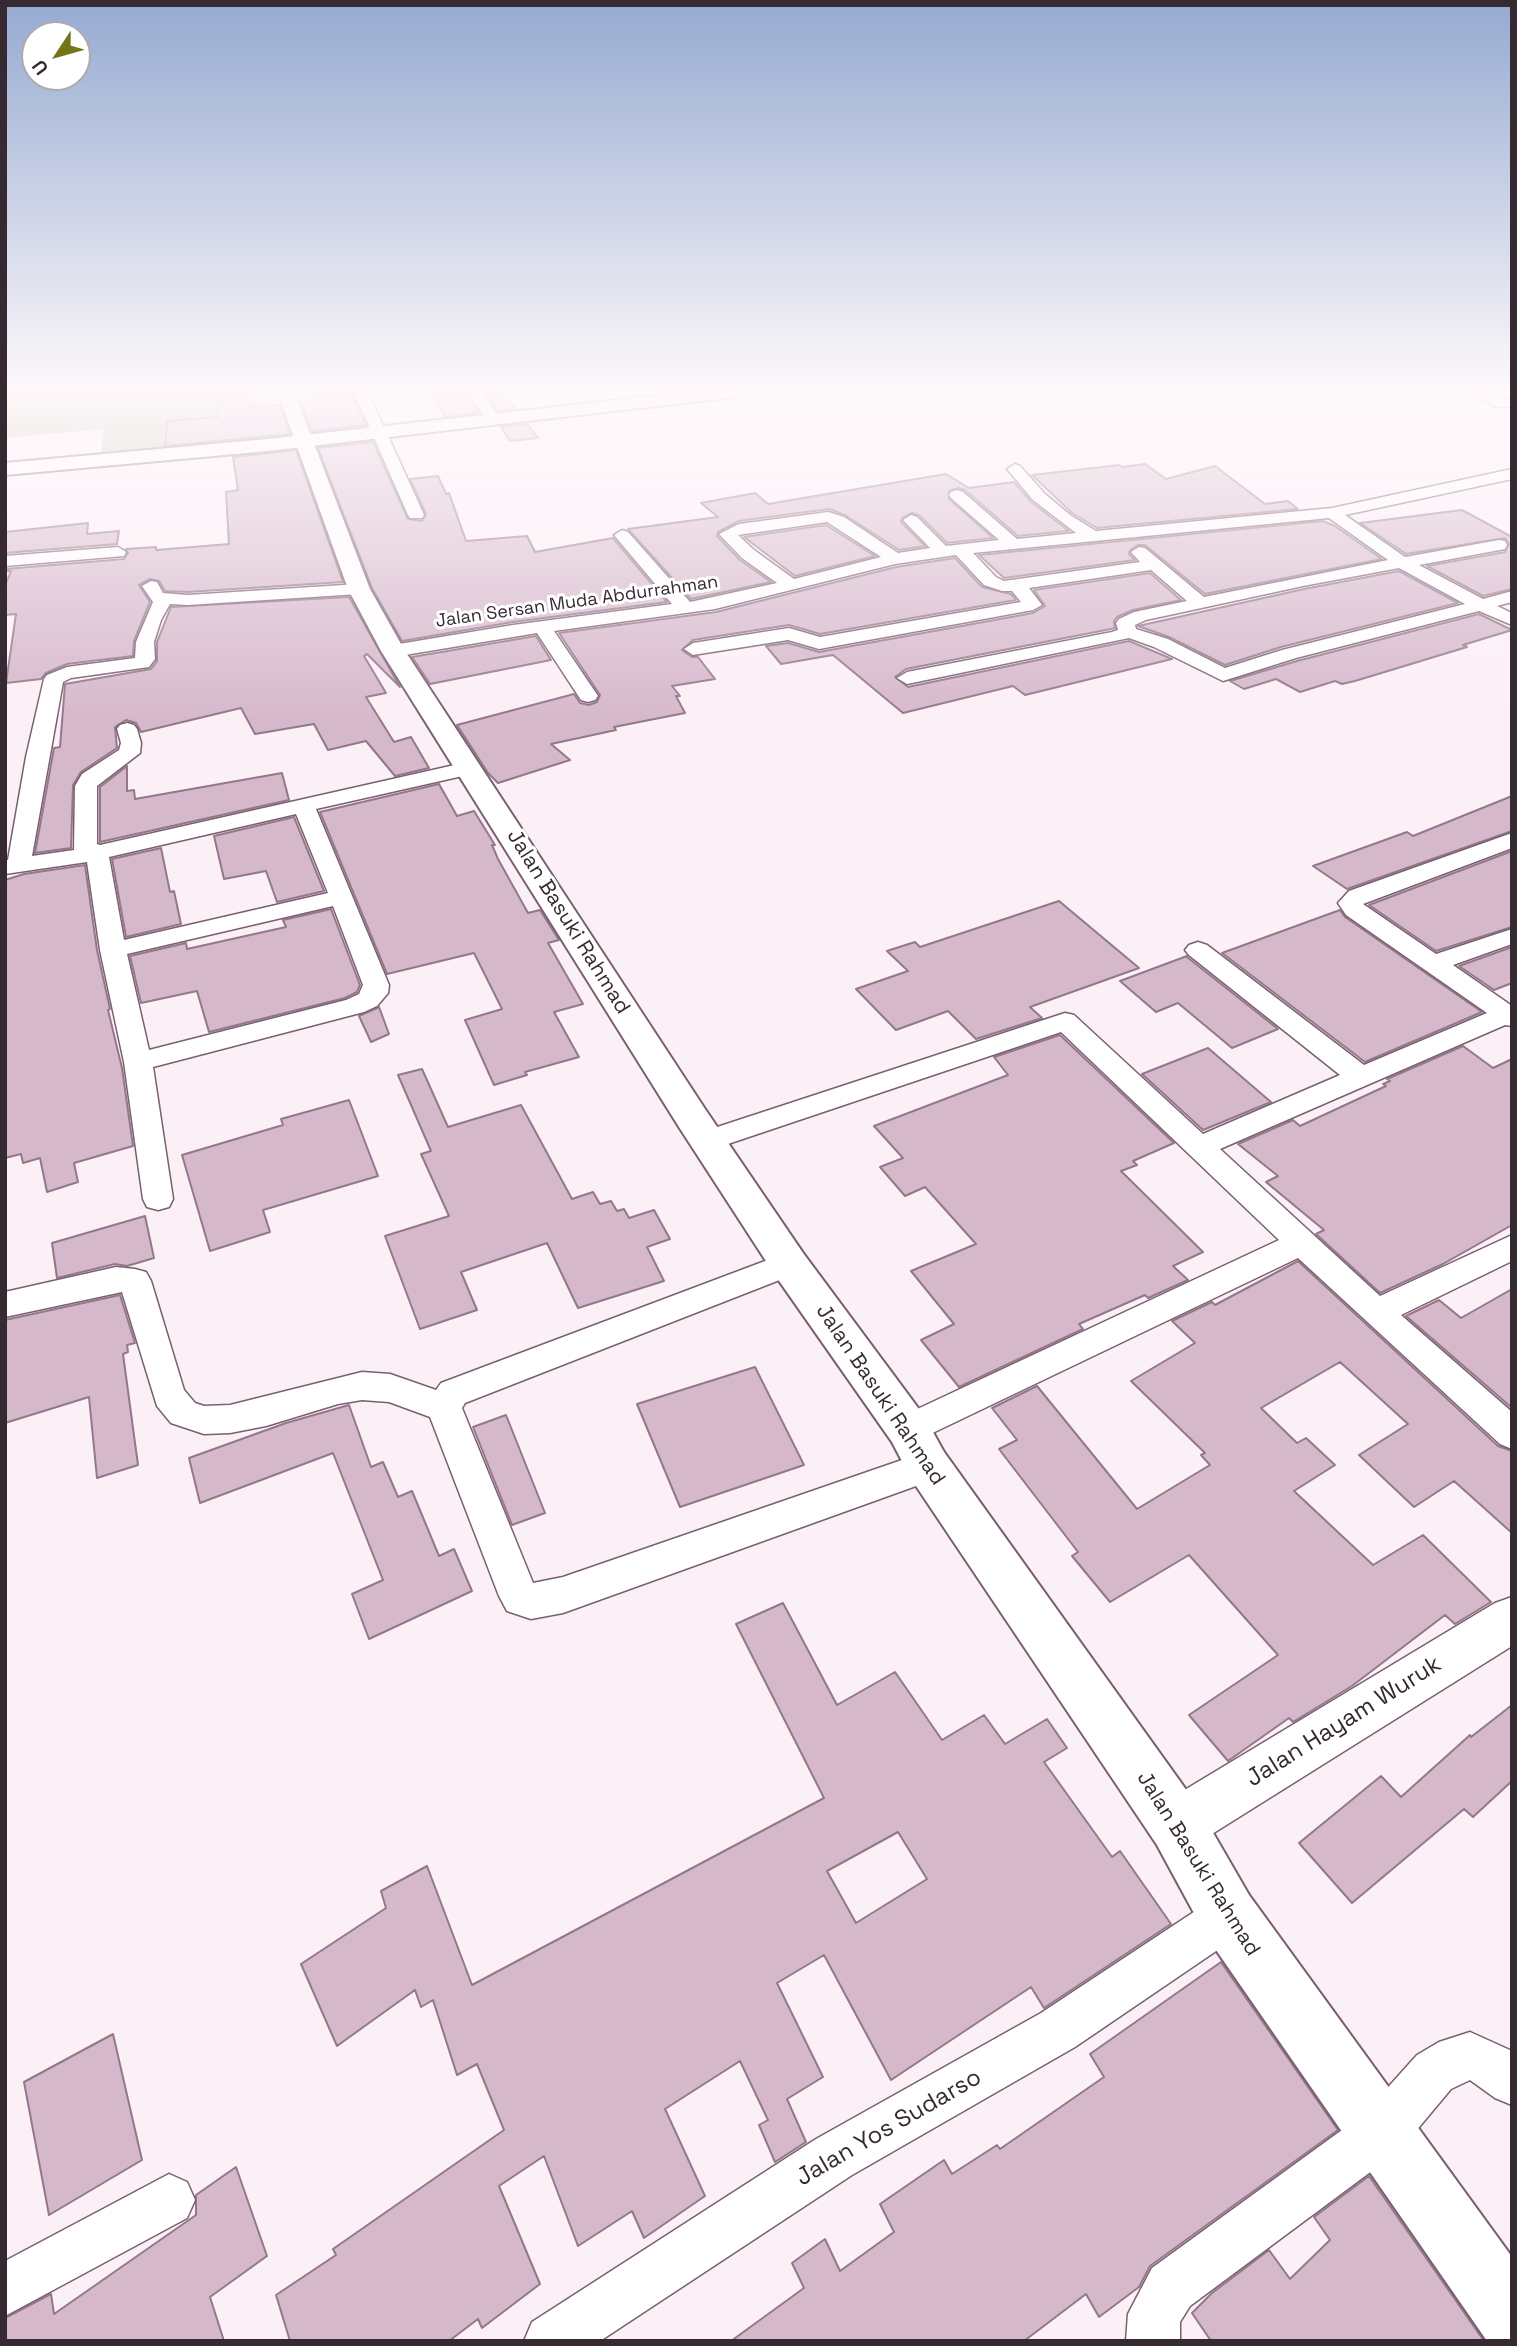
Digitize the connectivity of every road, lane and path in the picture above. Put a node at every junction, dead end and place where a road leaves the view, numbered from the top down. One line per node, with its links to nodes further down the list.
1 (326, 501): 23 (main road, Jalan Basuki Rahmad)
2 (410, 501): 7 (street)
3 (965, 501): 12 (street)
4 (1044, 501): 11 (street)
5 (1385, 501): 6 (street, Jalan Sersan Muda Abdurrahman)
6 (1332, 513): 9 (street, Jalan Sersan Muda Abdurrahman); 18 (street)
7 (416, 515)
8 (911, 520): 14 (street)
9 (1116, 532): 11 (street, Jalan Sersan Muda Abdurrahman); 19 (street)
10 (622, 535): 26 (street)
11 (1091, 535): 12 (street, Jalan Sersan Muda Abdurrahman)
12 (1013, 543): 14 (street, Jalan Sersan Muda Abdurrahman)
13 (1499, 545): 18 (street)
14 (951, 550): 16 (street, Jalan Sersan Muda Abdurrahman); 21 (street)
15 (118, 552): 17 (street)
16 (895, 559): 20 (street, Jalan Sersan Muda Abdurrahman); 20 (street)
17 (6, 564)
18 (1404, 564): 24 (street); 25 (street)
19 (1153, 565): 21 (street); 24 (street)
20 (790, 584): 26 (street, Jalan Sersan Muda Abdurrahman)
21 (1017, 585): 30 (street)
22 (1512, 596): 25 (street)
23 (357, 601): 31 (main road, Jalan Basuki Rahmad); 39 (street)
24 (1201, 603): 29 (street)
25 (1481, 604): 27 (street); 29 (street)
26 (686, 609): 28 (street, Jalan Sersan Muda Abdurrahman)
27 (1512, 620)
28 (542, 627): 31 (street, Jalan Sersan Muda Abdurrahman); 33 (street)
29 (1128, 632): 32 (street)
30 (693, 649)
31 (393, 650): 35 (main road, Jalan Basuki Rahmad)
32 (906, 678)
33 (588, 696)
34 (127, 729): 38 (street)
35 (468, 768): 36 (street); 48 (main road, Jalan Basuki Rahmad)
36 (303, 804): 38 (street); 40 (street)
37 (1512, 841): 44 (street)
38 (91, 853): 39 (street); 42 (street)
39 (12, 866)
40 (342, 897): 42 (street); 46 (street)
41 (1512, 936): 44 (street)
42 (113, 950): 46 (street)
43 (1198, 950): 47 (street)
44 (1435, 964): 45 (street)
45 (1509, 1016): 47 (street)
46 (138, 1062): 50 (street)
47 (1362, 1078): 49 (street)
48 (709, 1140): 49 (street); 53 (main road, Jalan Basuki Rahmad)
49 (1199, 1147): 51 (street)
50 (158, 1199)
51 (1303, 1242): 55 (street); 58 (street)
52 (1512, 1247): 55 (street)
53 (789, 1264): 56 (street); 58 (main road, Jalan Basuki Rahmad)
54 (5, 1305): 56 (street)
55 (1376, 1312): 57 (street)
56 (444, 1407): 58 (street)
57 (1512, 1434)
58 (918, 1448): 60 (main road, Jalan Basuki Rahmad)
59 (1512, 1619): 60 (street, Jalan Hayam Wuruk)
60 (1177, 1825): 61 (main road, Jalan Basuki Rahmad)
61 (1228, 1916): 63 (main road, Jalan Basuki Rahmad); 67 (street, Jalan Yos Sudarso)
62 (1512, 2081): 63 (street)
63 (1382, 2132): 66 (main road, Jalan Basuki Rahmad); 68 (street)
64 (169, 2200): 65 (street)
65 (5, 2290)
66 (1512, 2316)
67 (551, 2341)
68 (1153, 2341)

